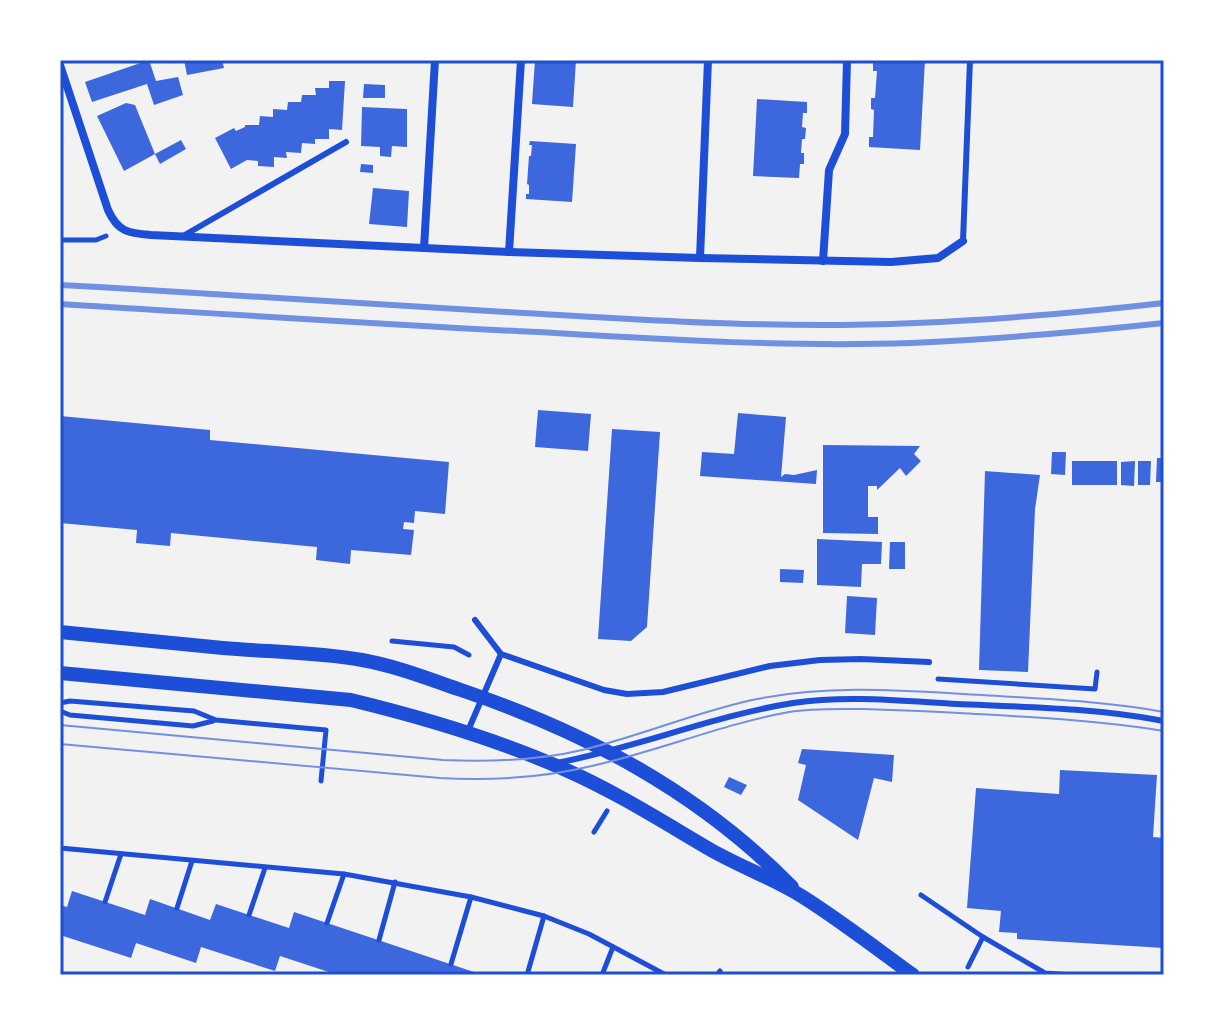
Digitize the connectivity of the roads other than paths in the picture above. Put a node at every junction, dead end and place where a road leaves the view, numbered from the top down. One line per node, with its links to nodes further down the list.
1 (435, 60): 10 (street)
2 (521, 60): 11 (street)
3 (708, 60): 12 (street)
4 (847, 60): 13 (street)
5 (970, 60): 9 (lane)
6 (60, 65): 8 (street)
7 (346, 142): 8 (lane)
8 (183, 236): 10 (street)
9 (963, 241): 13 (street)
10 (424, 248): 11 (street)
11 (509, 252): 12 (street)
12 (700, 258): 13 (street)
13 (823, 261)
14 (475, 620): 16 (lane)
15 (60, 632): 19 (street)
16 (501, 654): 17 (lane); 19 (lane)
17 (929, 662)
18 (60, 673): 21 (street)
19 (482, 697): 21 (lane); 22 (street)
20 (1164, 721): 22 (lane)
21 (467, 733): 23 (street)
22 (607, 751): 23 (lane); 24 (street)
23 (551, 764): 24 (street)
24 (801, 895): 25 (street)
25 (913, 975)

